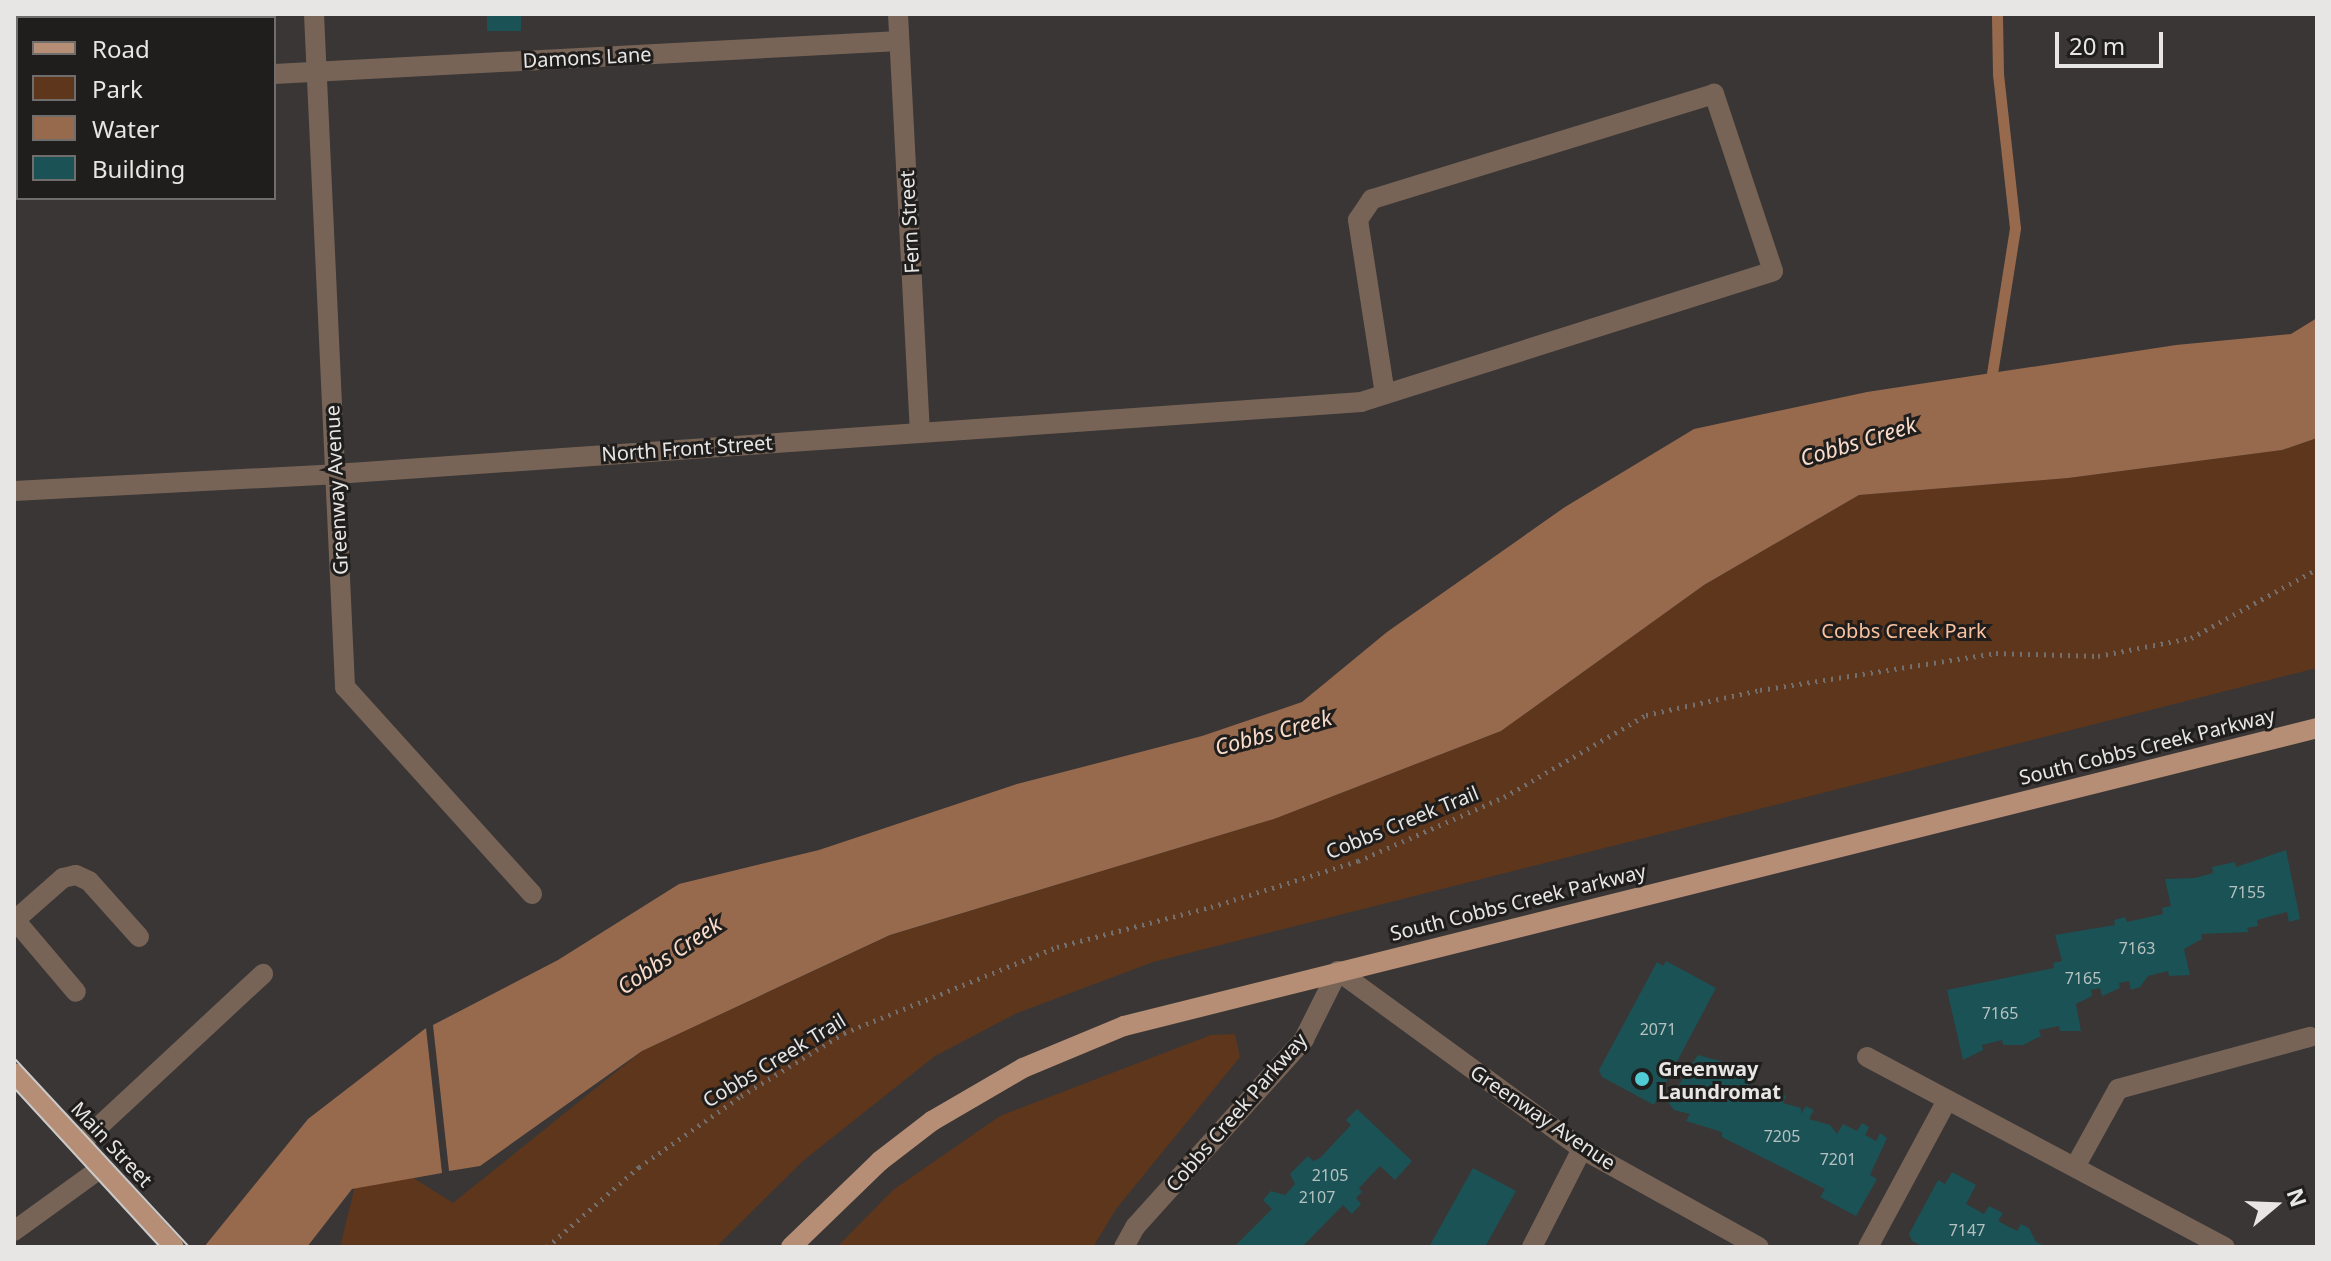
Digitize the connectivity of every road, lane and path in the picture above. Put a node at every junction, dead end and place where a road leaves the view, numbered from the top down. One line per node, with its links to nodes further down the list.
1 (314, 14): 4 (street, Greenway Avenue)
2 (898, 14): 3 (street, Fern Street)
3 (899, 41): 4 (street, Damons Lane); 7 (street, Fern Street)
4 (317, 70): 5 (street, Damons Lane); 8 (street, Greenway Avenue)
5 (276, 74)
6 (1385, 394): 6 (street, North Front Street); 7 (street, North Front Street)
7 (920, 431): 8 (street, North Front Street)
8 (335, 474): 9 (street, North Front Street); 12 (street, Greenway Avenue)
9 (14, 491)
10 (2317, 569): 28 (path, Cobbs Creek Trail)
11 (2317, 728): 15 (main road, South Cobbs Creek Parkway)
12 (532, 894)
13 (14, 921): 14 (street); 17 (street)
14 (139, 937)
15 (1338, 971): 23 (street, Greenway Avenue); 29 (main road, South Cobbs Creek Parkway); 30 (street, Cobbs Creek Parkway)
16 (263, 974): 22 (street)
17 (76, 992)
18 (2310, 1037): 24 (street)
19 (1867, 1057): 21 (street)
20 (14, 1073): 22 (main road, Main Street)
21 (1947, 1100): 24 (street); 33 (street)
22 (80, 1144): 25 (main road, Main Street)
23 (1582, 1149): 31 (street); 32 (street, Greenway Avenue)
24 (2075, 1167): 34 (street)
25 (101, 1168): 26 (street); 27 (main road, Main Street)
26 (14, 1231)
27 (174, 1247)
28 (547, 1247)
29 (791, 1247)
30 (1124, 1247)
31 (1532, 1247)
32 (1759, 1247)
33 (1868, 1247)
34 (2225, 1247)

